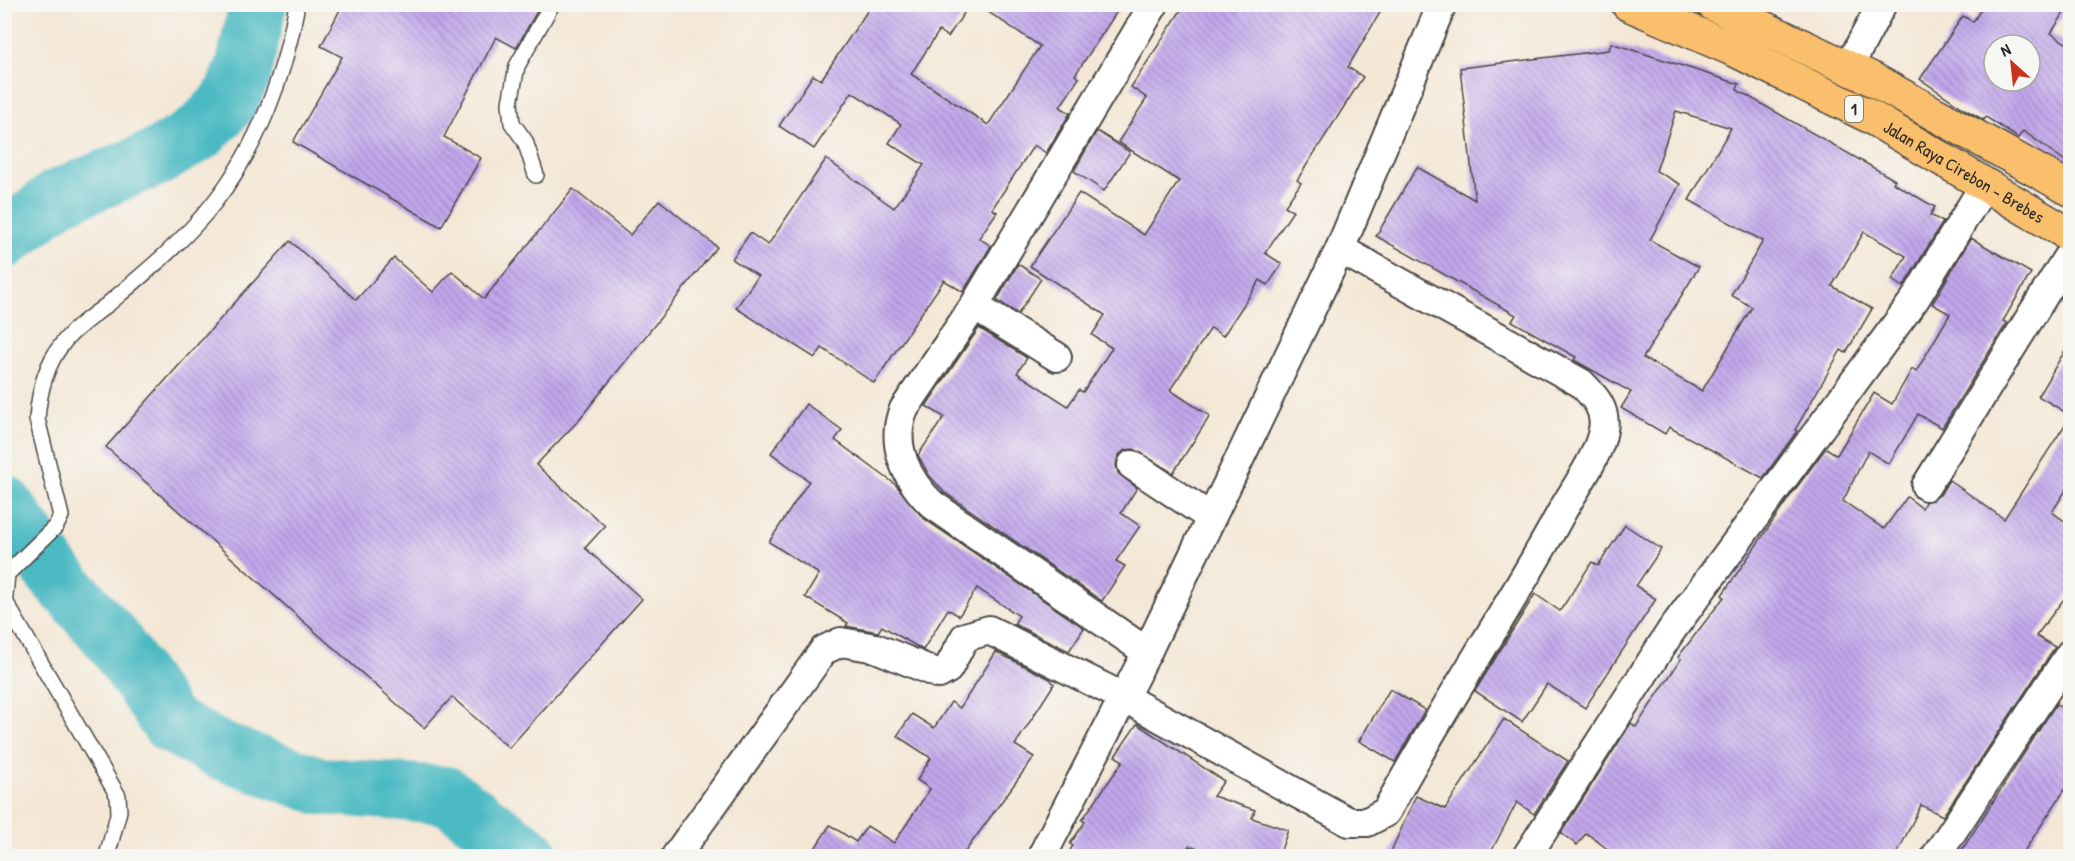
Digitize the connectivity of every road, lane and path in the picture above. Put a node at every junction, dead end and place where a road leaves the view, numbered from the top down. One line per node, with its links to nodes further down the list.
1 (297, 4): 21 (lane)
2 (552, 4): 10 (lane)
3 (1154, 4): 16 (street)
4 (1442, 4): 14 (street)
5 (1628, 4): 9 (highway, Jalan Raya Cirebon - Brebes / 1)
6 (1713, 4): 8 (highway, Jalan Raya Cirebon - Brebes / 1)
7 (1882, 4): 8 (street)
8 (1848, 68): 9 (highway); 12 (highway, Jalan Raya Cirebon - Brebes / 1)
9 (1832, 98): 11 (highway, Jalan Raya Cirebon - Brebes / 1)
10 (536, 175)
11 (1985, 184): 13 (highway, Jalan Raya Cirebon - Brebes / 1); 29 (street)
12 (2070, 189)
13 (2070, 235)
14 (1341, 249): 20 (street); 25 (street)
15 (2070, 253): 19 (street)
16 (974, 306): 17 (street); 22 (street)
17 (1058, 357)
18 (1132, 465): 20 (street)
19 (1926, 486)
20 (1210, 517): 22 (street)
21 (5, 604): 26 (lane)
22 (1147, 652): 25 (street)
23 (2070, 654): 24 (street)
24 (2062, 683): 30 (street)
25 (1123, 697): 27 (street); 28 (street)
26 (107, 856)
27 (676, 856)
28 (1042, 856)
29 (1527, 856)
30 (1936, 856)

